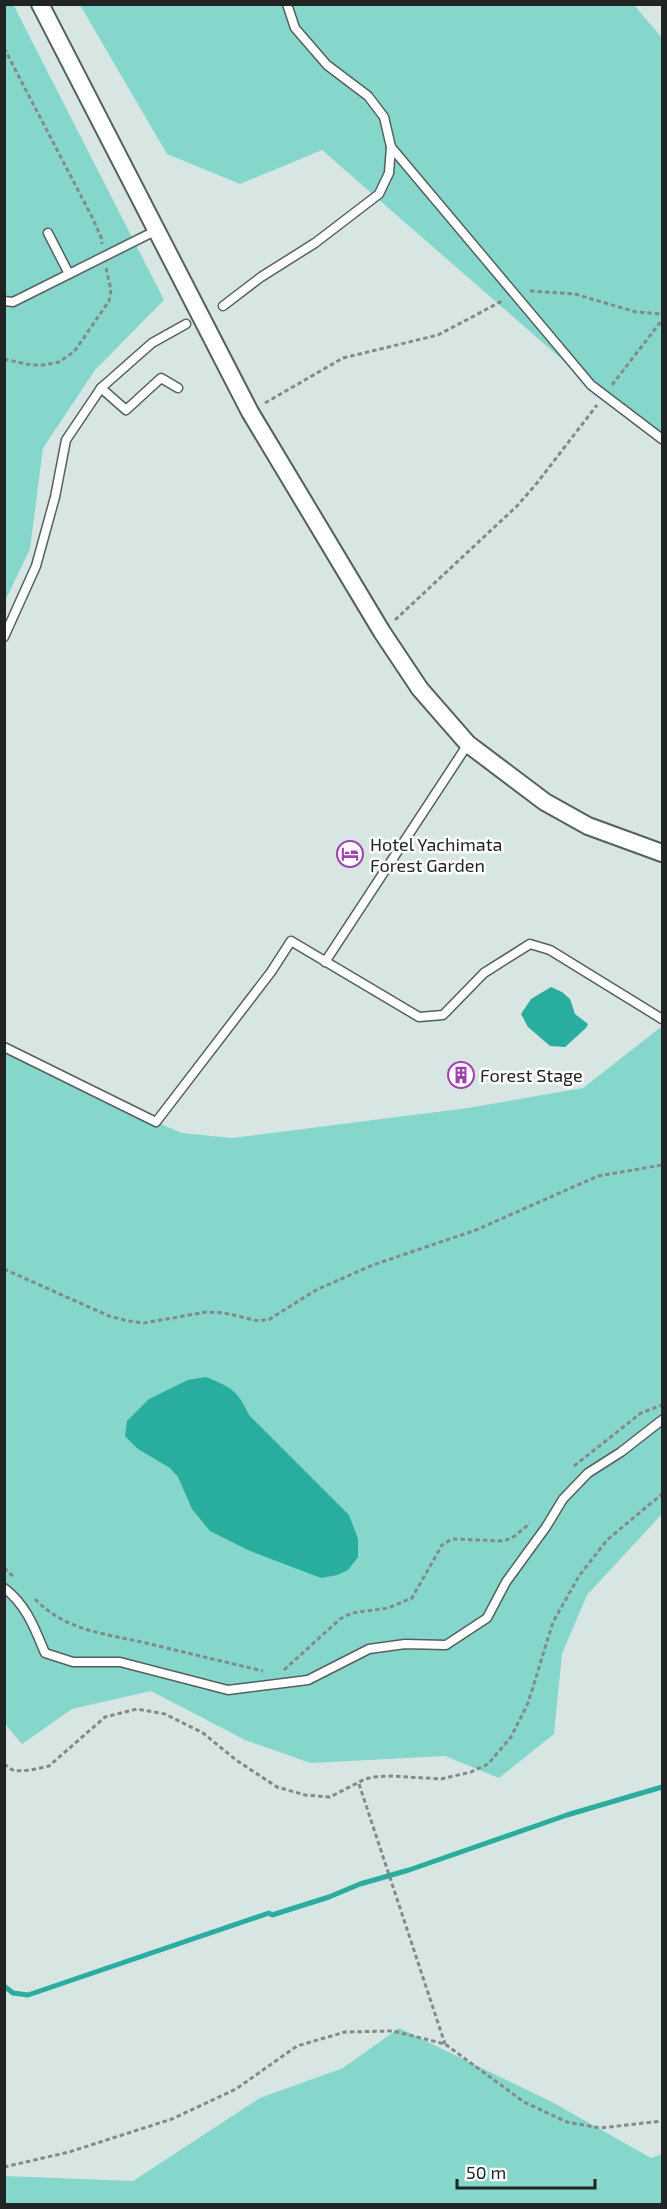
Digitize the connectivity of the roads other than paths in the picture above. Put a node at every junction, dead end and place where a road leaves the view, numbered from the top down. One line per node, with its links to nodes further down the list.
1 (40, 4): 4 (street)
2 (287, 4): 3 (lane)
3 (391, 147): 8 (lane); 12 (lane)
4 (157, 230): 6 (lane); 14 (street)
5 (48, 233): 6 (lane)
6 (69, 274): 7 (lane)
7 (4, 301)
8 (223, 306)
9 (186, 324): 10 (lane)
10 (101, 388): 11 (lane); 13 (lane)
11 (178, 388)
12 (663, 439)
13 (4, 637)
14 (468, 744): 15 (street); 16 (lane)
15 (663, 853)
16 (325, 962): 17 (lane); 18 (lane)
17 (663, 1019)
18 (4, 1047)
19 (663, 1420): 20 (lane)
20 (4, 1588)

